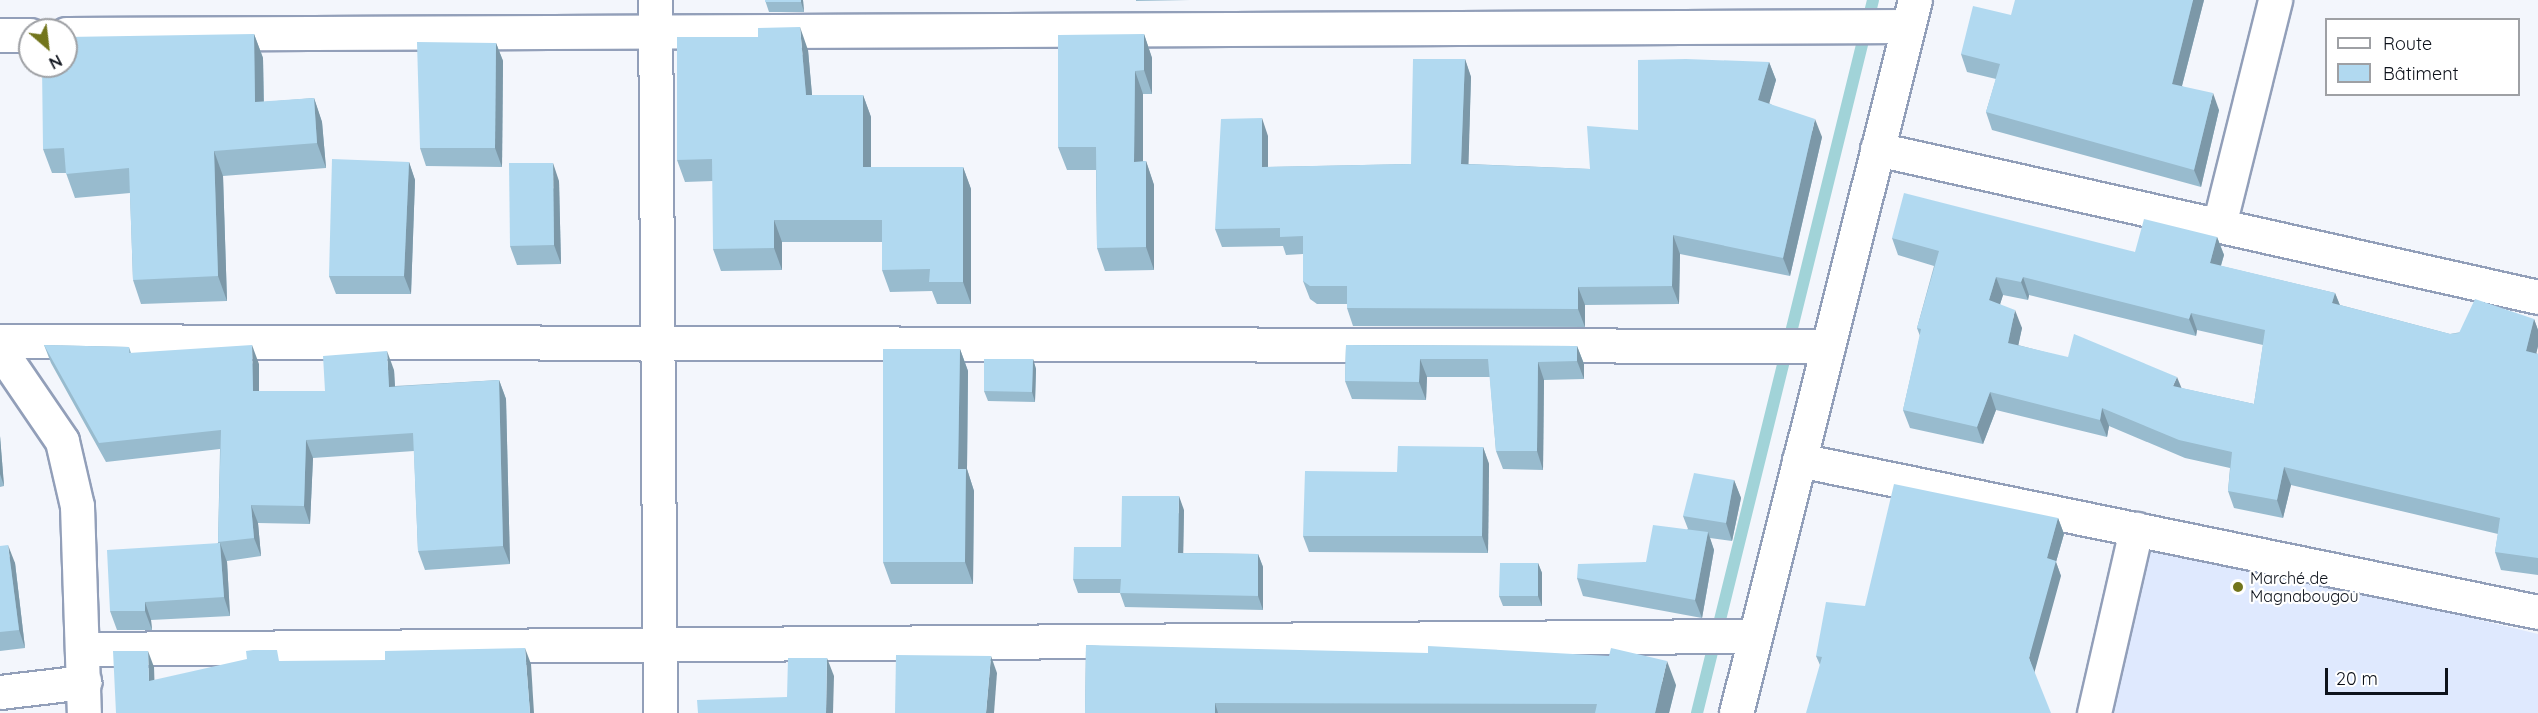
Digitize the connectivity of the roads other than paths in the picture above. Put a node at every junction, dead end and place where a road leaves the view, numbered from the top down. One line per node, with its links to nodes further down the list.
1 (2275, 0): 8 (street)
2 (1912, 13): 3 (street); 7 (street)
3 (655, 15): 4 (street); 10 (street)
4 (78, 34)
5 (0, 35): 6 (street)
6 (18, 35)
7 (1877, 149): 8 (street); 12 (street)
8 (2219, 225): 9 (street)
9 (2538, 297)
10 (657, 339): 11 (street); 12 (street); 19 (street)
11 (0, 341)
12 (1828, 346): 15 (street)
13 (0, 350): 14 (street)
14 (11, 384): 20 (street)
15 (1799, 460): 16 (street); 18 (street)
16 (2136, 529): 17 (street); 25 (street)
17 (2538, 612)
18 (1755, 636): 19 (street); 24 (street)
19 (659, 644): 20 (street); 23 (street)
20 (84, 649): 22 (street)
21 (0, 692): 22 (street)
22 (84, 698)
23 (660, 713)
24 (1736, 713)
25 (2094, 713)

